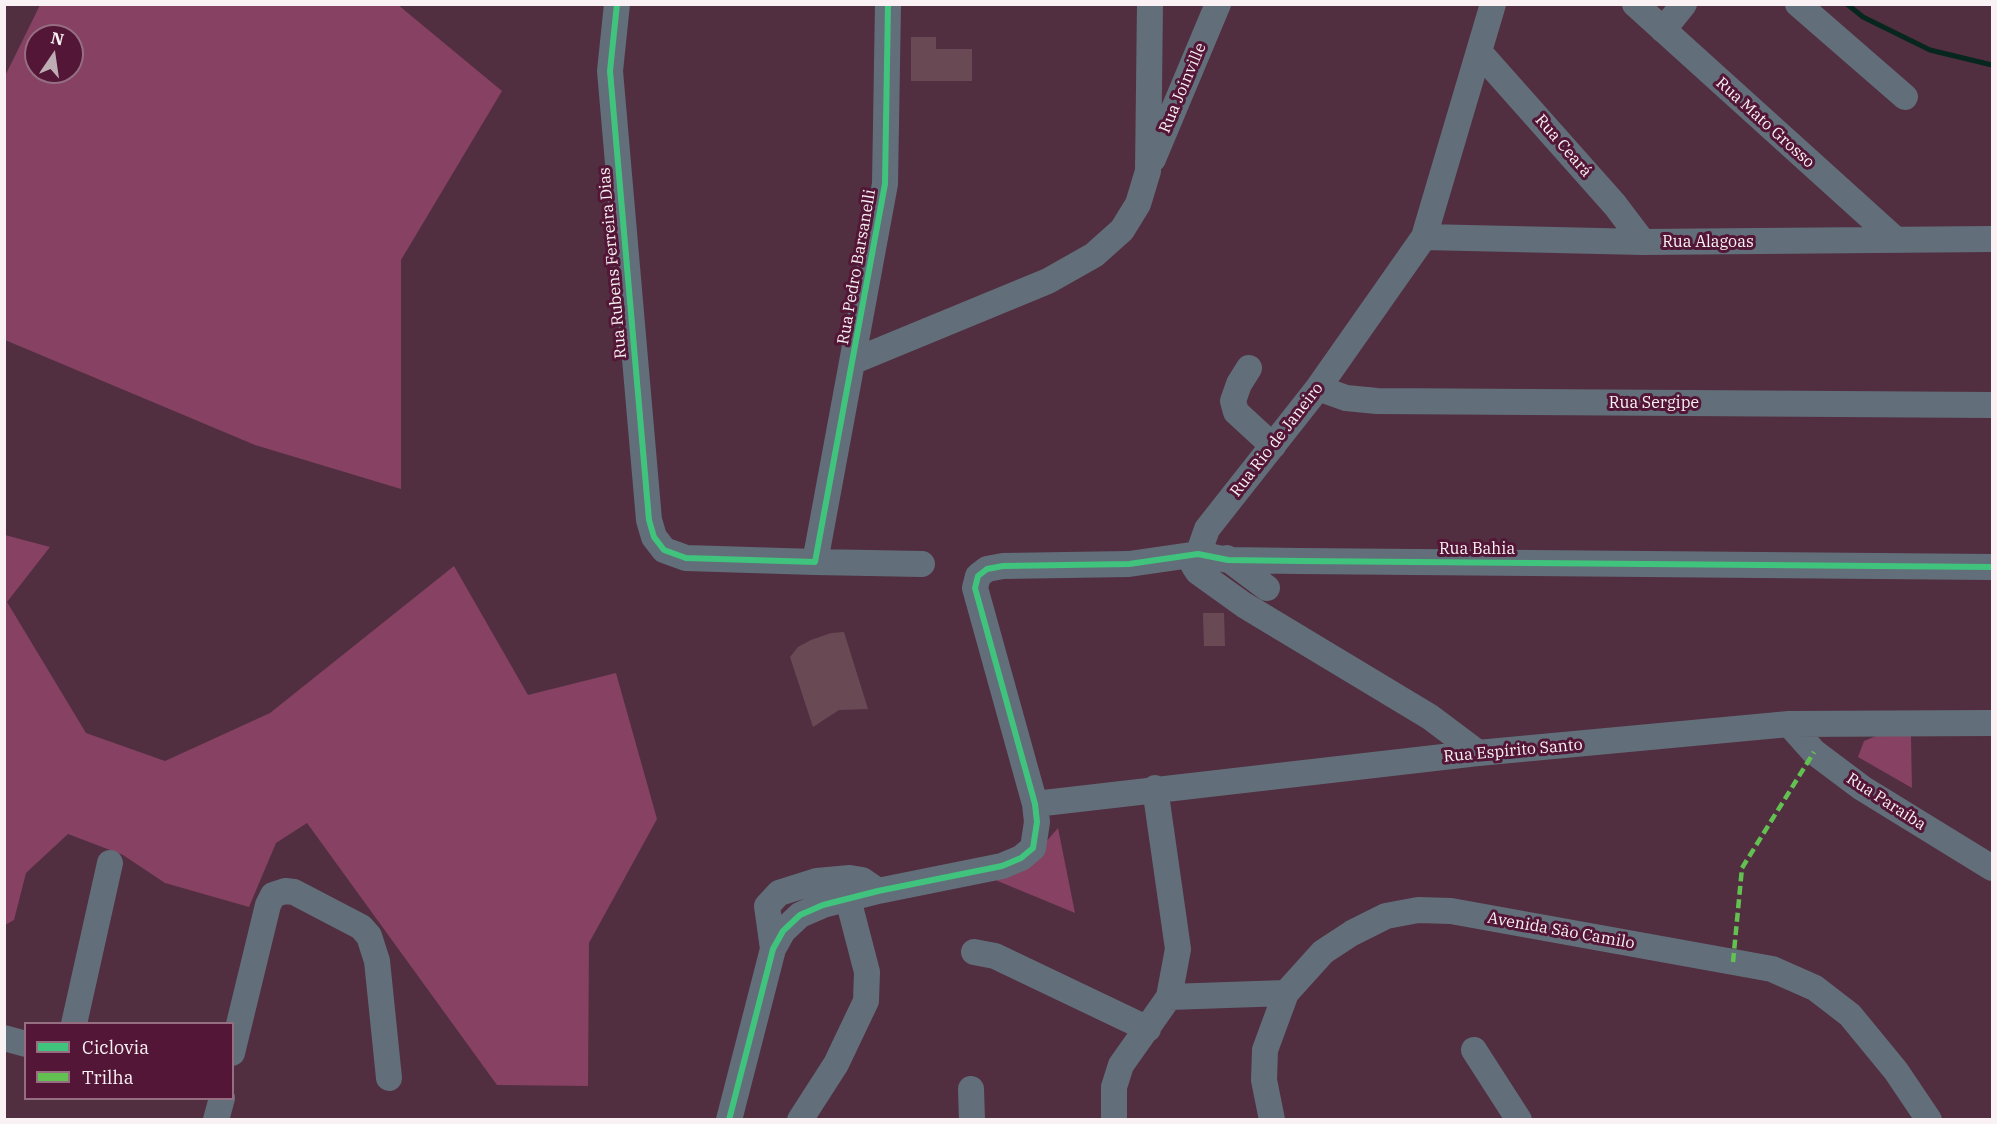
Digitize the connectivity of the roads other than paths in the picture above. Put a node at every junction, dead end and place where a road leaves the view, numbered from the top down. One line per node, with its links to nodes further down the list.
1 (617, 4): 26 (street, Rua Rubens Ferreira Dias)
2 (888, 4): 17 (street, Rua Pedro Barsanelli)
3 (1150, 4): 12 (street)
4 (1218, 4): 12 (street, Rua Joinville)
5 (1493, 4): 10 (street, Rua Rio de Janeiro)
6 (1635, 4): 9 (street, Rua Mato Grosso)
7 (1684, 4): 9 (street)
8 (1798, 4): 11 (street)
9 (1663, 30): 15 (street, Rua Mato Grosso)
10 (1480, 52): 13 (street, Rua Rio de Janeiro); 16 (street, Rua Ceará)
11 (1905, 97)
12 (1148, 171): 17 (street)
13 (1424, 237): 16 (street, Rua Alagoas); 19 (street, Rua Rio de Janeiro)
14 (1992, 239): 15 (street, Rua Alagoas)
15 (1896, 240): 16 (street, Rua Alagoas)
16 (1643, 242)
17 (854, 361): 26 (street, Rua Pedro Barsanelli)
18 (1249, 368): 21 (street)
19 (1318, 388): 20 (street, Rua Sergipe); 21 (street, Rua Rio de Janeiro)
20 (1992, 405)
21 (1273, 446): 22 (street, Rua Rio de Janeiro)
22 (1213, 522): 23 (street, Rua Rio de Janeiro); 24 (street)
23 (1198, 555): 24 (street, Rua Bahia); 30 (street); 35 (street, Rua Bahia)
24 (1228, 560): 25 (street, Rua Bahia); 29 (street)
25 (1300, 561): 28 (street, Rua Bahia); 29 (street)
26 (815, 562): 27 (street)
27 (922, 564)
28 (1992, 567)
29 (1267, 588): 30 (street)
30 (1244, 605): 33 (street)
31 (1992, 723): 32 (street, Rua Espírito Santo)
32 (1789, 724): 33 (street, Rua Espírito Santo); 37 (street, Rua Paraíba)
33 (1478, 753): 34 (street, Rua Espírito Santo)
34 (1155, 789): 35 (street, Rua Espírito Santo); 43 (street)
35 (1035, 804): 38 (street)
36 (110, 863): 44 (street)
37 (1992, 868)
38 (878, 891): 39 (street); 40 (street)
39 (848, 899): 40 (street); 55 (street)
40 (773, 949): 54 (street)
41 (974, 952): 45 (street)
42 (1286, 993): 43 (street); 58 (street, Avenida São Camilo); 60 (street, Avenida São Camilo)
43 (1169, 997): 45 (street)
44 (74, 1022)
45 (1148, 1029): 57 (street)
46 (4, 1038): 47 (street)
47 (24, 1043)
48 (234, 1045): 50 (street)
49 (1474, 1050): 59 (street)
50 (389, 1078)
51 (971, 1089): 56 (street)
52 (221, 1100): 53 (street)
53 (216, 1119)
54 (729, 1119)
55 (800, 1119)
56 (972, 1119)
57 (1114, 1119)
58 (1272, 1119)
59 (1519, 1119)
60 (1929, 1119)

